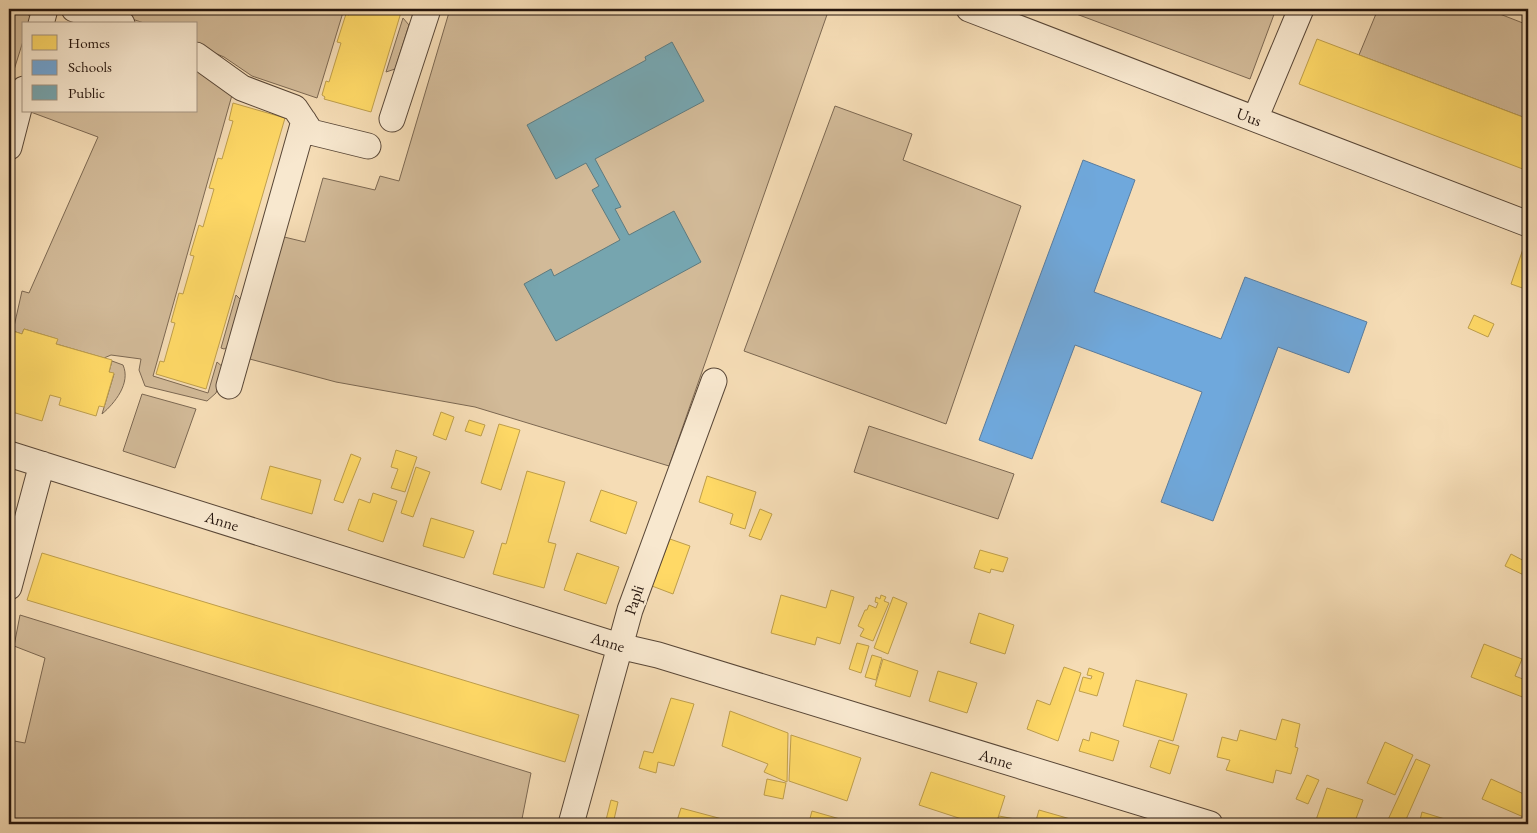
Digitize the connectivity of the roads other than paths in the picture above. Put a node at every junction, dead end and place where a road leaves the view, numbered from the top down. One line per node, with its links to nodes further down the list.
1 (45, 9): 6 (street)
2 (74, 9): 7 (street)
3 (428, 9): 10 (street)
4 (969, 9): 11 (street, Uus)
5 (1301, 9): 11 (street)
6 (42, 22)
7 (116, 22)
8 (198, 57): 12 (street)
9 (22, 94): 13 (street)
10 (392, 119)
11 (1255, 119): 16 (street, Uus)
12 (304, 121): 14 (street); 18 (street)
13 (12, 122): 15 (street)
14 (368, 146)
15 (9, 147)
16 (1528, 224)
17 (714, 381): 22 (street, Papli)
18 (228, 386)
19 (9, 454): 20 (street, Anne)
20 (42, 464): 21 (street); 22 (street, Anne)
21 (9, 587)
22 (620, 646): 23 (street, Papli); 24 (street, Anne)
23 (571, 824)
24 (1210, 824)

